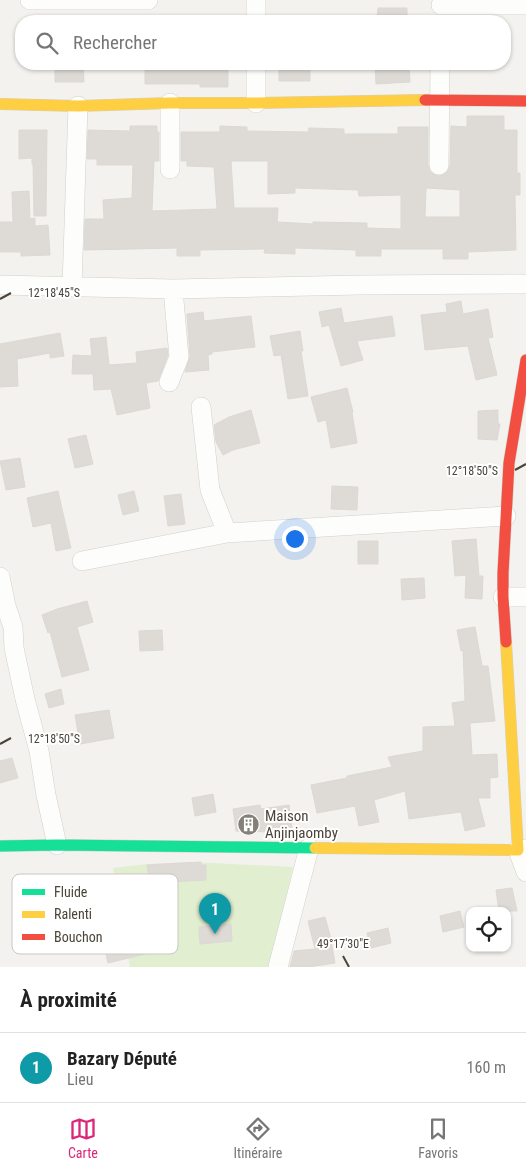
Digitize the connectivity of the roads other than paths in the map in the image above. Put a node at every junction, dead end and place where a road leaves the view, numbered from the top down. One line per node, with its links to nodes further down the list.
1 (30, 0): 2 (street)
2 (148, 0)
3 (256, 0): 7 (street)
4 (504, 2): 5 (street); 6 (street)
5 (526, 4)
6 (436, 9)
7 (256, 15)
8 (256, 70): 13 (street)
9 (440, 70): 10 (street)
10 (440, 100): 11 (street); 13 (street); 16 (street)
11 (526, 101)
12 (170, 103): 13 (street); 15 (street); 17 (street)
13 (256, 103)
14 (0, 104): 15 (street)
15 (78, 106): 20 (street)
16 (439, 165)
17 (170, 169)
18 (526, 284): 21 (street)
19 (0, 285): 20 (street)
20 (72, 286): 21 (street)
21 (173, 289): 23 (street)
22 (526, 360): 25 (street)
23 (169, 382)
24 (201, 408): 26 (street)
25 (506, 516): 26 (street); 30 (street)
26 (227, 533): 27 (street)
27 (82, 561)
28 (0, 577): 31 (street)
29 (526, 596): 30 (street)
30 (503, 597): 34 (street)
31 (57, 845): 32 (street); 33 (street)
32 (0, 846)
33 (309, 848): 34 (street); 36 (street)
34 (522, 850): 35 (street)
35 (526, 872)
36 (278, 967)

